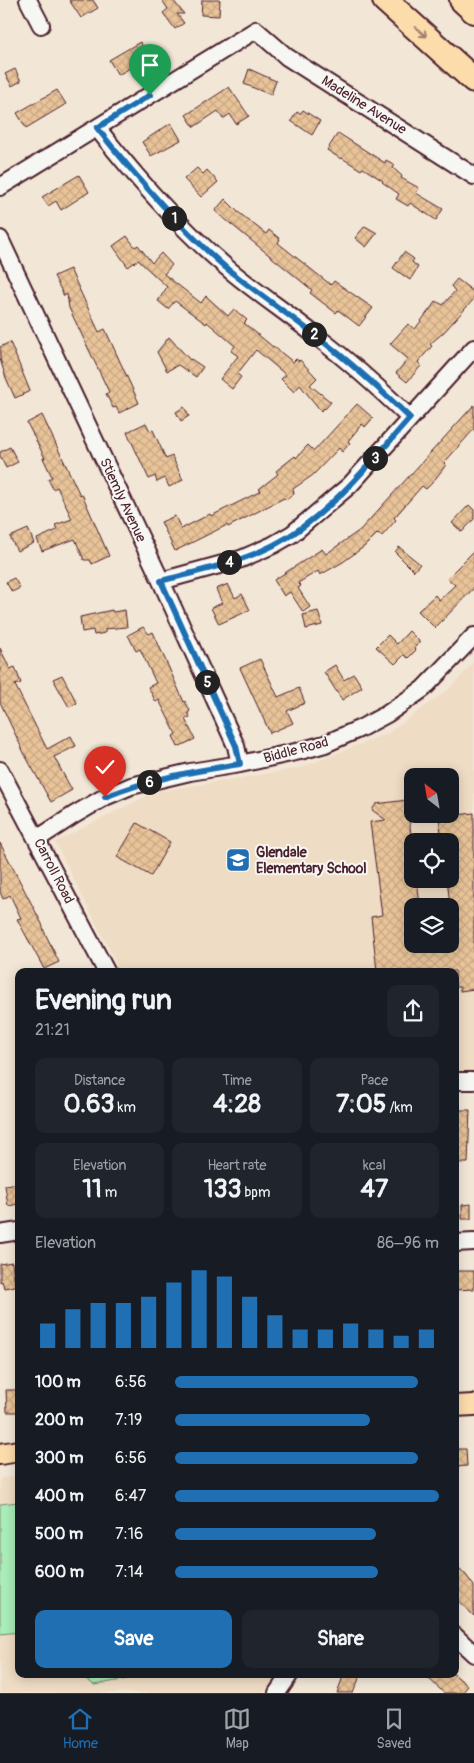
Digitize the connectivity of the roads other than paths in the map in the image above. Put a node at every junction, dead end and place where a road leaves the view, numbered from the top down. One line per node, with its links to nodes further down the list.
1 (28, 0): 5 (street)
2 (385, 0): 6 (highway, one-way to 6)
3 (462, 0): 4 (highway)
4 (474, 11)
5 (41, 25)
6 (474, 80)
7 (97, 128): 8 (street, Madeline Avenue); 9 (street); 12 (street)
8 (474, 176)
9 (0, 186)
10 (0, 239): 13 (street, Stiemly Avenue)
11 (474, 348): 12 (street)
12 (410, 418): 13 (street)
13 (161, 581): 15 (street, Stiemly Avenue)
14 (474, 636): 15 (street, Biddle Road)
15 (240, 764): 17 (street, Biddle Road)
16 (0, 770): 17 (street, Carroll Road)
17 (37, 839): 18 (street, Carroll Road)
18 (104, 968)
19 (459, 1081): 20 (street)
20 (474, 1081)
21 (15, 1232): 22 (street)
22 (0, 1234)
23 (459, 1242): 24 (street)
24 (474, 1242)
25 (474, 1405): 26 (main road)
26 (459, 1406)
27 (15, 1452): 28 (main road)
28 (0, 1454)
29 (459, 1640): 30 (street)
30 (474, 1654)

